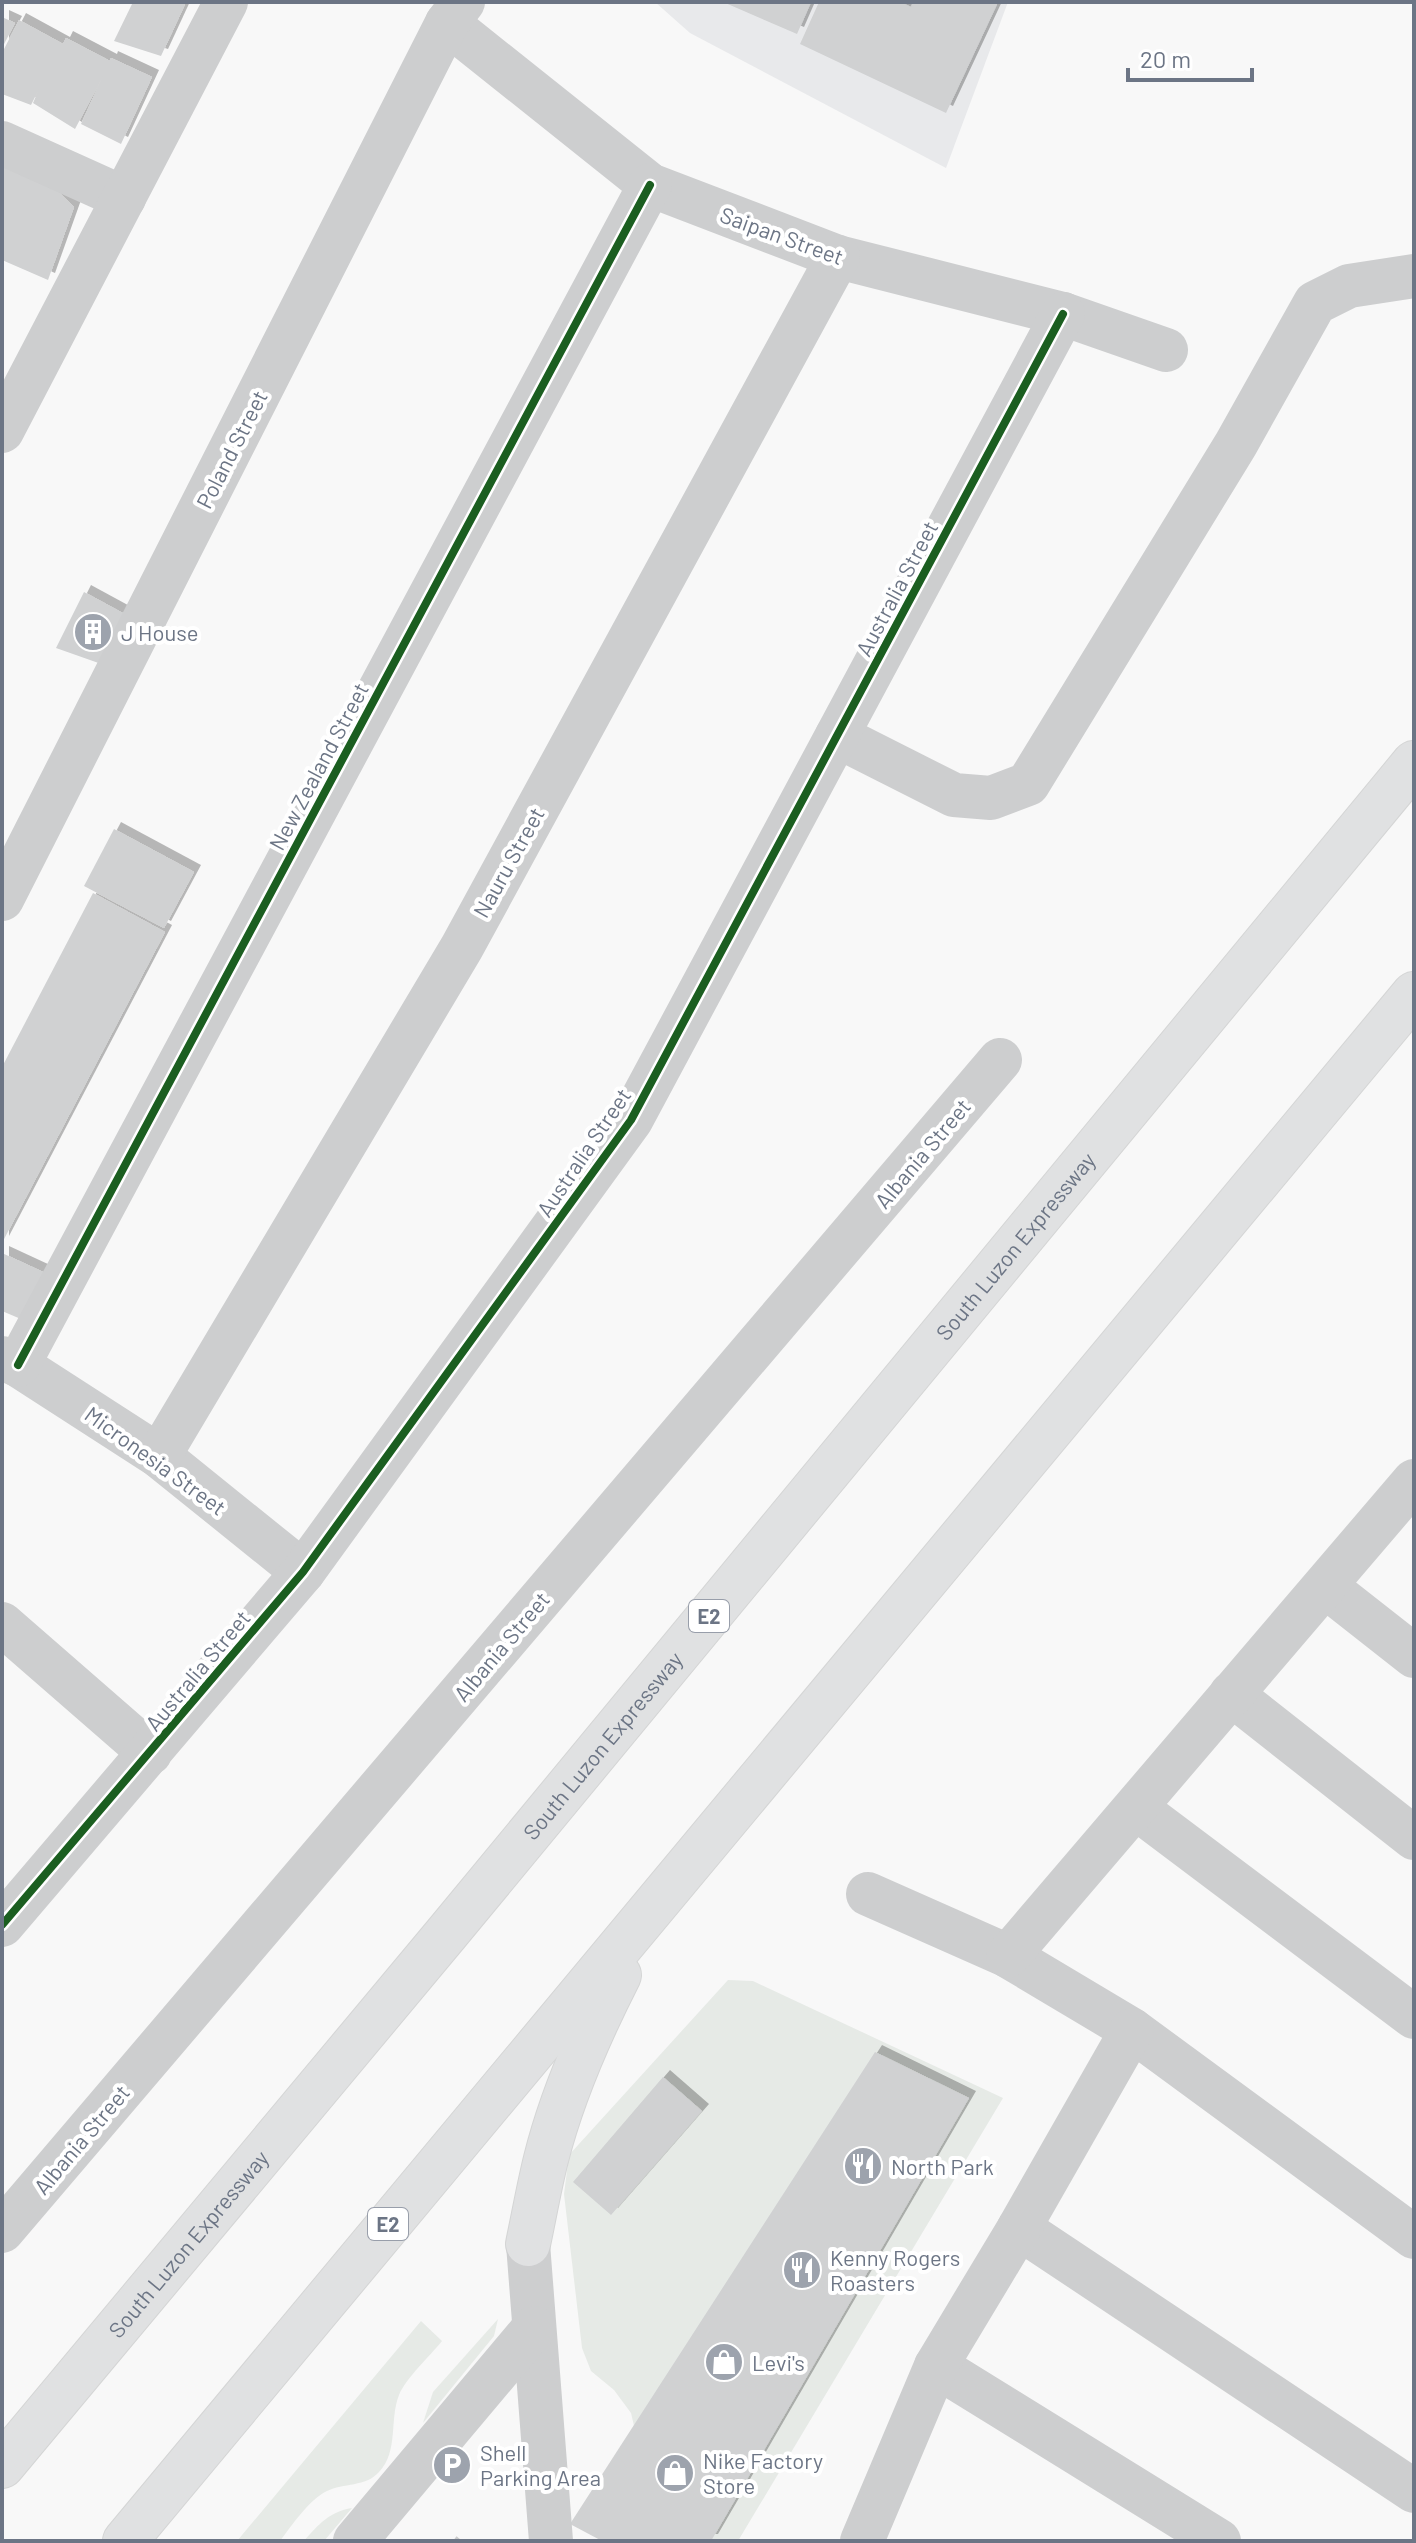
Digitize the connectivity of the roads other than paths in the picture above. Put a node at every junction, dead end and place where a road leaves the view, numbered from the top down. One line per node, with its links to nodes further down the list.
1 (226, 2): 5 (street)
2 (455, 12): 4 (street, Saipan Street); 13 (street, Poland Street)
3 (2, 143): 5 (street)
4 (650, 185): 6 (street, Saipan Street); 16 (street, New Zealand Street)
5 (124, 198): 10 (street)
6 (838, 257): 8 (street, Saipan Street); 17 (street, Nauru Street)
7 (1414, 276): 11 (street)
8 (1063, 314): 9 (street, Saipan Street); 11 (street, Australia Street)
9 (1166, 350)
10 (7, 411)
11 (837, 736): 19 (street, Australia Street)
12 (1414, 763): 39 (highway, South Luzon Expressway / E2)
13 (2, 899)
14 (1414, 994): 29 (highway, E2)
15 (1000, 1060): 34 (street, Albania Street)
16 (10, 1361): 17 (street, Micronesia Street)
17 (159, 1456): 19 (street, Micronesia Street)
18 (1414, 1481): 20 (street)
19 (303, 1572): 24 (street, Australia Street)
20 (1325, 1586): 22 (street); 23 (street)
21 (2, 1624): 24 (street)
22 (1414, 1656)
23 (1231, 1694): 25 (street); 26 (street)
24 (150, 1753): 28 (street, Australia Street)
25 (1136, 1808): 30 (street); 31 (street)
26 (1414, 1838)
27 (868, 1894): 30 (street)
28 (11, 1899)
29 (652, 1907): 36 (highway); 42 (highway, E2)
30 (1008, 1956): 32 (street)
31 (1414, 2017)
32 (1132, 2030): 33 (street); 35 (street)
33 (1019, 2228): 38 (street); 40 (street)
34 (2, 2231)
35 (1414, 2237)
36 (528, 2244): 37 (street)
37 (534, 2328): 43 (street); 44 (street)
38 (936, 2366): 41 (street); 45 (street)
39 (2, 2466)
40 (1414, 2491)
41 (875, 2536)
42 (125, 2541)
43 (355, 2541)
44 (551, 2541)
45 (1219, 2541)

